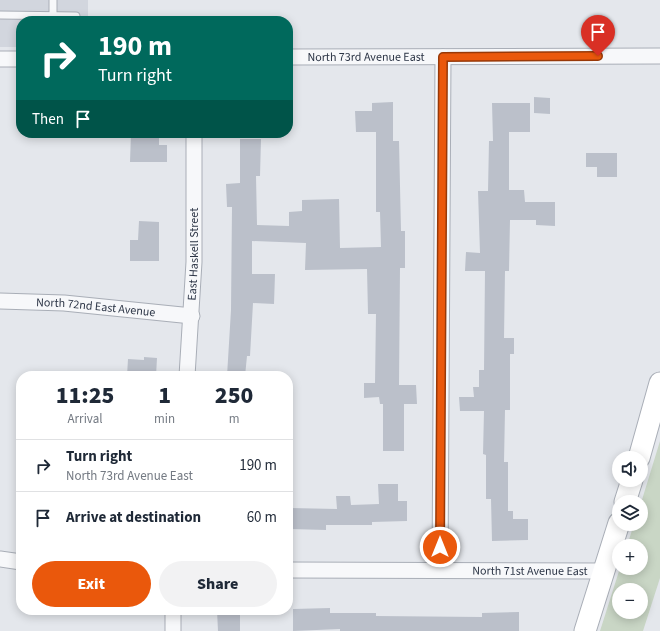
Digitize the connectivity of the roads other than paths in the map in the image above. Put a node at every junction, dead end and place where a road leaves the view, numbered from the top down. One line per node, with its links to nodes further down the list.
1 (53, 0): 3 (lane)
2 (0, 15): 3 (lane)
3 (53, 16): 4 (lane)
4 (76, 16)
5 (660, 56): 7 (street, North 73rd Avenue East)
6 (293, 57): 7 (street, North 73rd Avenue East)
7 (443, 57): 20 (street)
8 (0, 59): 9 (street)
9 (16, 59)
10 (194, 138): 12 (street, East Haskell Street)
11 (0, 301): 12 (street, North 72nd East Avenue)
12 (192, 316): 13 (street, East Haskell Street)
13 (186, 371)
14 (660, 383): 15 (street)
15 (641, 451)
16 (616, 531): 21 (street)
17 (0, 559): 18 (street)
18 (16, 561)
19 (293, 570): 20 (street, North 71st Avenue East)
20 (440, 570): 21 (street, North 71st Avenue East)
21 (604, 571): 24 (street)
22 (173, 615): 23 (street)
23 (173, 631)
24 (584, 631)

